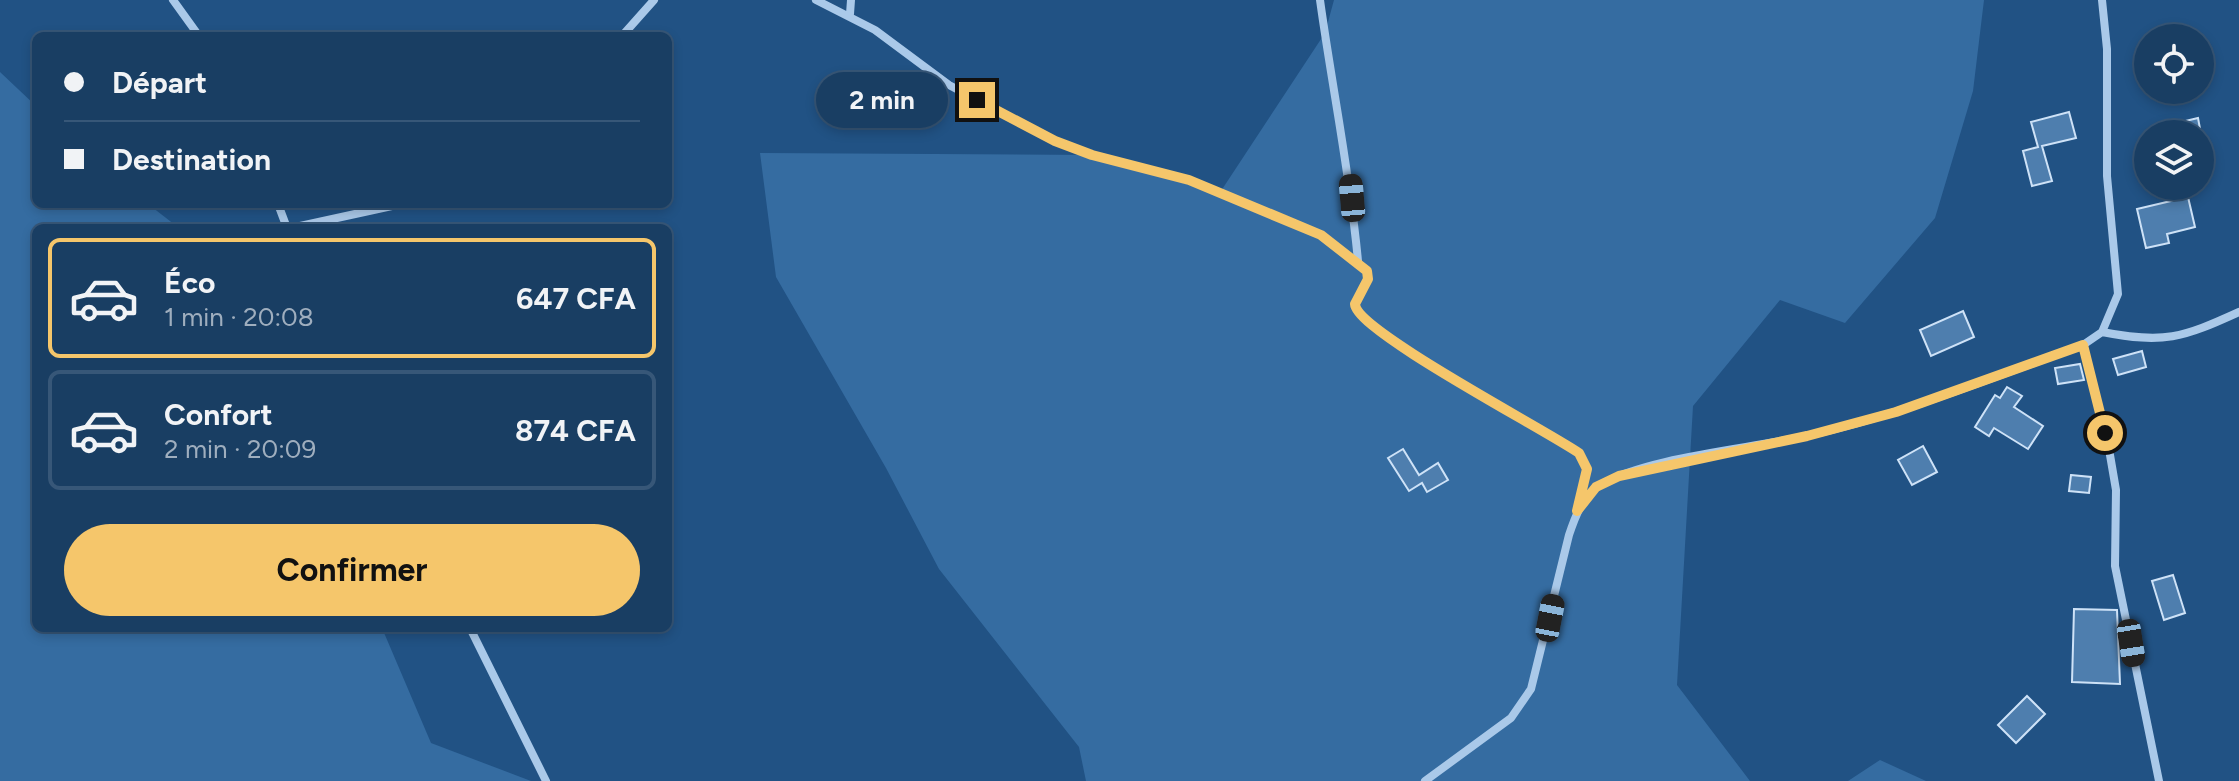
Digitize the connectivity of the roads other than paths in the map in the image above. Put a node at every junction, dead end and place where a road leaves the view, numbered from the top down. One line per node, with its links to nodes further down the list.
1 (173, 0): 8 (street)
2 (654, 0): 9 (street)
3 (816, 0): 7 (street)
4 (851, 0): 7 (street)
5 (1320, 0): 12 (street)
6 (2102, 0): 14 (street)
7 (850, 14): 12 (street)
8 (196, 32)
9 (626, 32)
10 (382, 208): 11 (street)
11 (308, 224)
12 (1358, 261): 16 (street)
13 (2239, 312): 14 (street)
14 (2102, 332): 15 (street)
15 (2083, 345): 16 (street); 20 (street)
16 (1577, 511): 19 (street)
17 (472, 632): 18 (street)
18 (546, 781)
19 (1425, 781)
20 (2159, 781)

